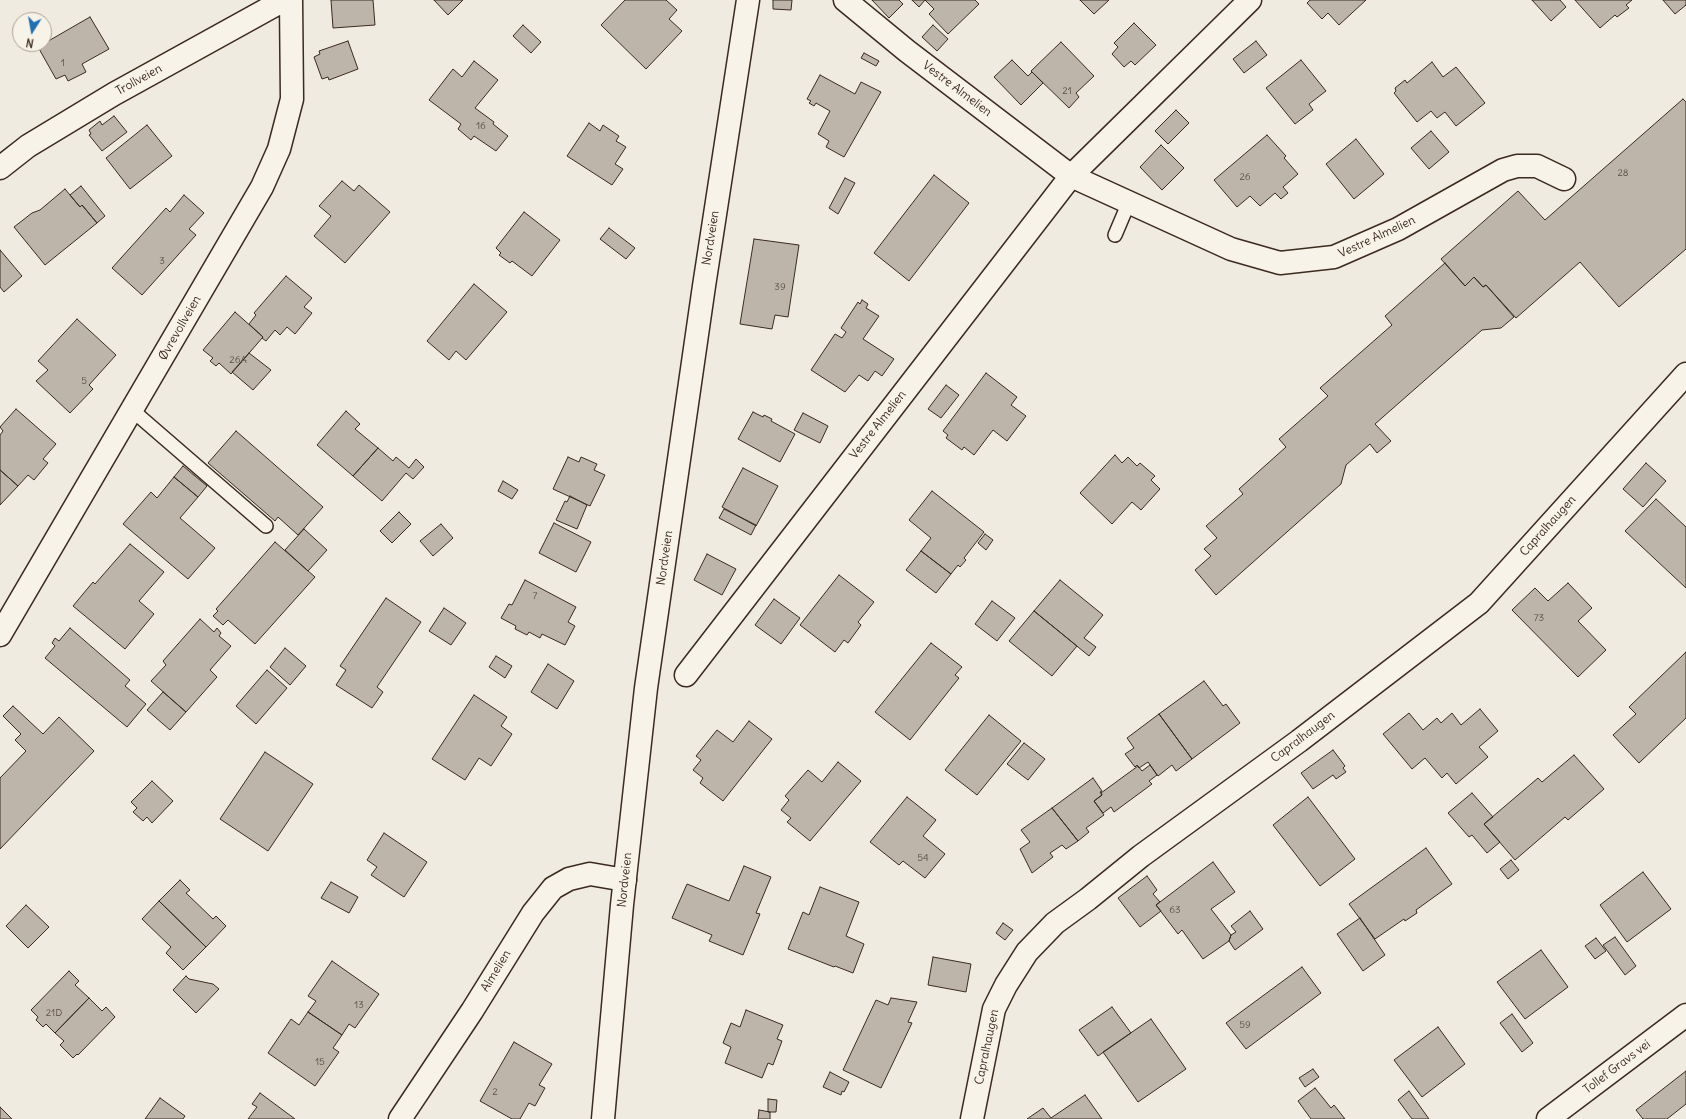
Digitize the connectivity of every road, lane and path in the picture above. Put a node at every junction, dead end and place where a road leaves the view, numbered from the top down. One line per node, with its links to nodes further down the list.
1 (284, 0): 6 (street, Trollveien)
2 (291, 0): 12 (street, Øvrevollveien)
3 (748, 0): 16 (street, Nordveien)
4 (845, 0): 7 (street, Vestre Almelien)
5 (1250, 0): 7 (street, Vestre Almelien)
6 (0, 168)
7 (1071, 176): 9 (street, Vestre Almelien); 15 (street, Vestre Almelien)
8 (1564, 179): 9 (street, Vestre Almelien)
9 (1129, 202): 10 (lane)
10 (1115, 235)
11 (1686, 374): 20 (street, Capralhaugen)
12 (132, 410): 13 (lane); 14 (street, Øvrevollveien)
13 (266, 526)
14 (0, 635)
15 (686, 675)
16 (625, 880): 18 (street, Almelien); 19 (street, Nordveien)
17 (1686, 1015): 21 (street, Tollef Gravs vei)
18 (400, 1119)
19 (603, 1119)
20 (972, 1119)
21 (1548, 1119)

